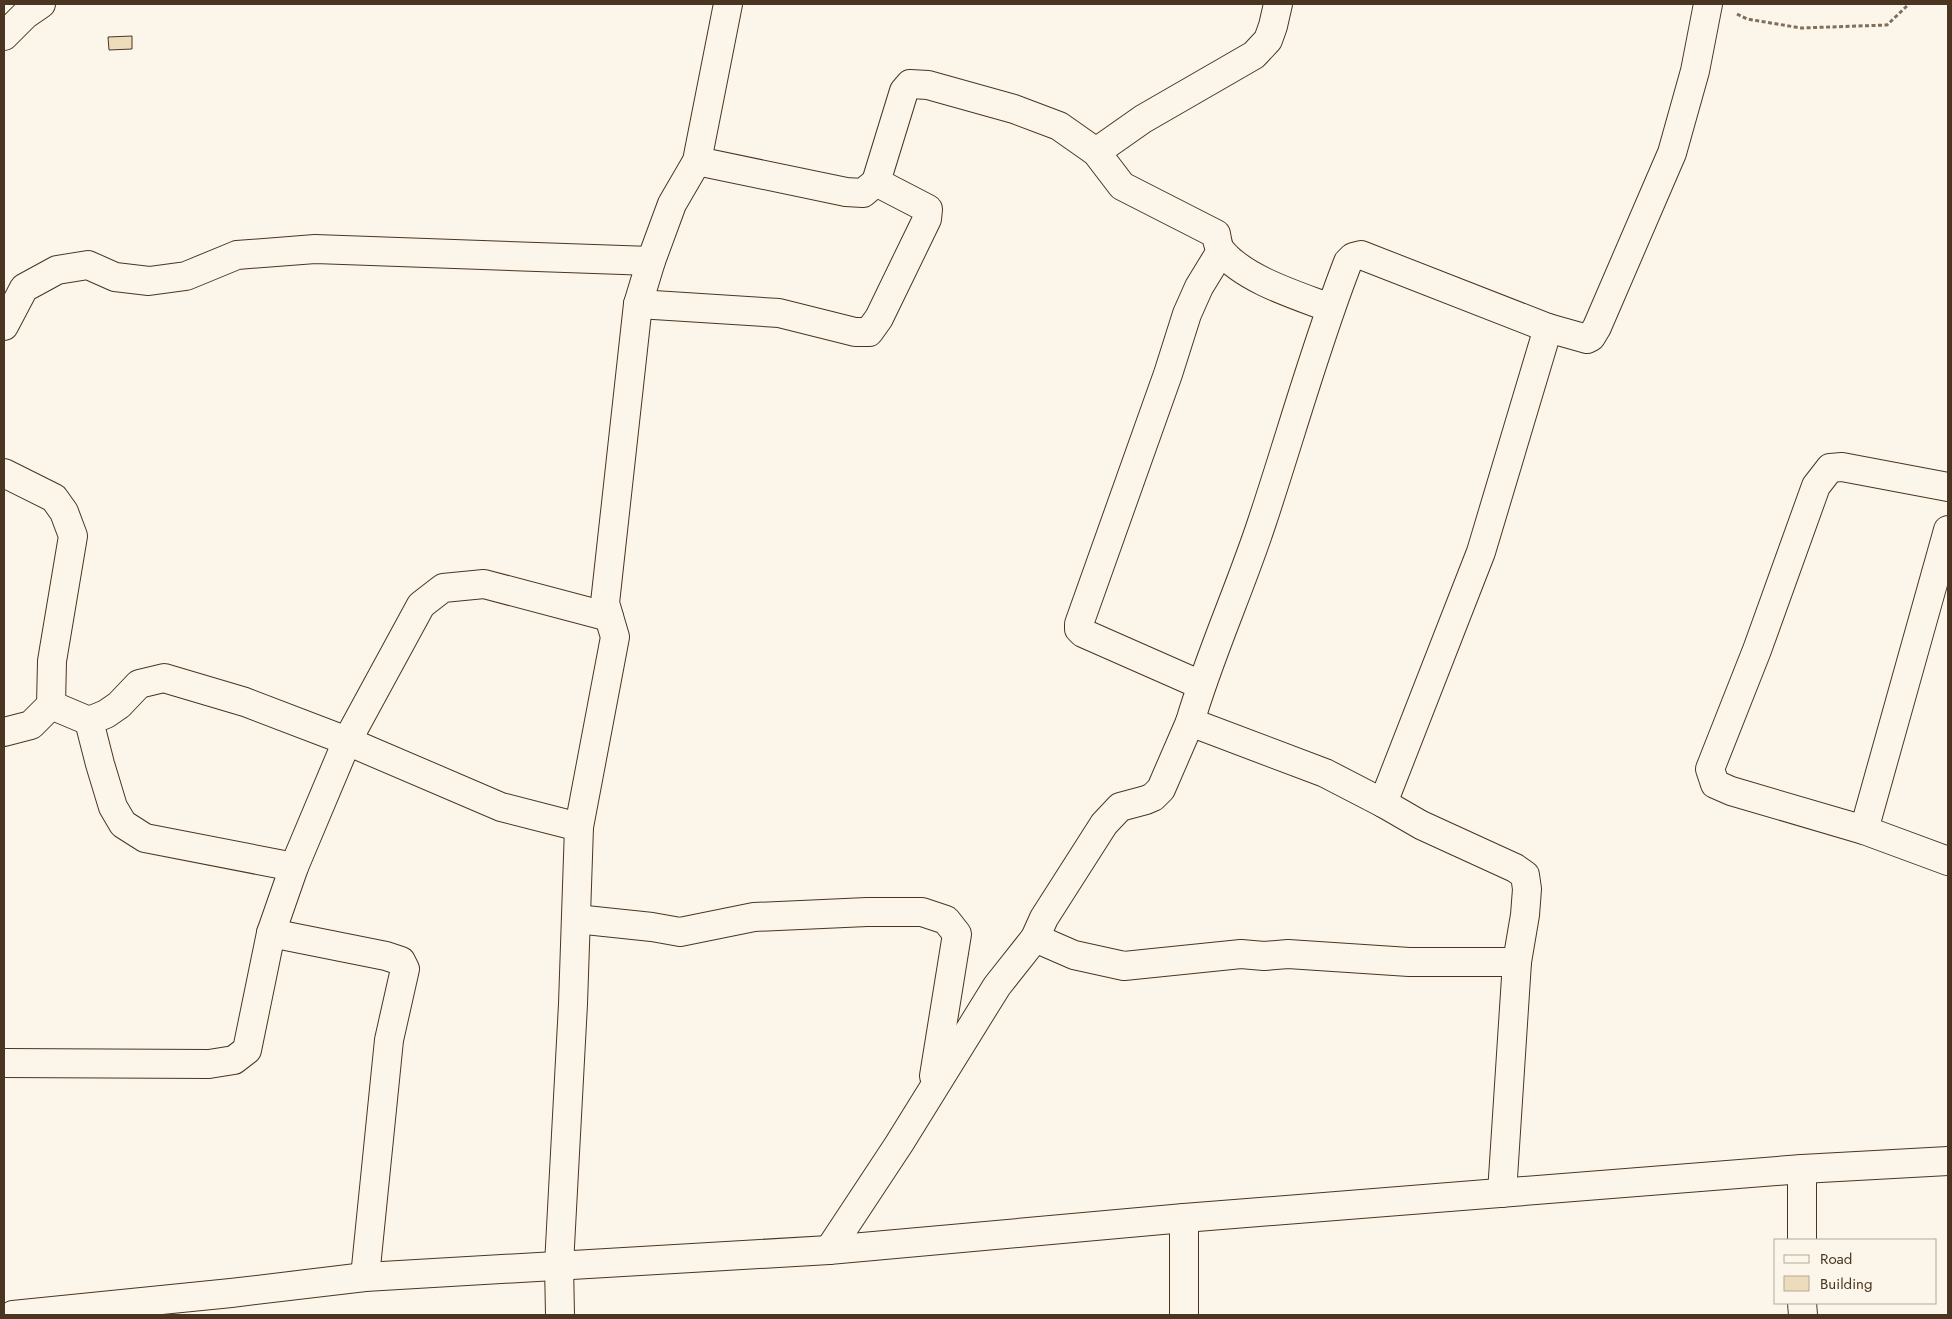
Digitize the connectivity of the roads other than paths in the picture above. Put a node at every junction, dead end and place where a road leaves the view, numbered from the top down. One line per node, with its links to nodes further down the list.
1 (41, 4): 5 (street)
2 (728, 4): 7 (street)
3 (1278, 4): 6 (street)
4 (1720, 8): 14 (street)
5 (4, 36)
6 (1096, 152): 8 (street); 9 (street)
7 (697, 161): 8 (street); 10 (street)
8 (876, 182): 11 (street)
9 (1221, 251): 12 (street); 19 (street)
10 (651, 261): 11 (street); 13 (street)
11 (638, 304): 18 (street)
12 (1330, 308): 14 (street); 19 (street)
13 (4, 326)
14 (1548, 328): 25 (street)
15 (4, 473): 20 (street)
16 (1948, 487): 27 (street)
17 (1948, 530): 27 (street)
18 (609, 617): 24 (street); 26 (street)
19 (1201, 685): 22 (street)
20 (51, 705): 21 (street); 23 (street)
21 (89, 721): 24 (street); 29 (street)
22 (1190, 722): 25 (street); 32 (street)
23 (4, 732)
24 (347, 740): 26 (street); 29 (street)
25 (1383, 803): 33 (street)
26 (579, 827): 30 (street)
27 (1864, 830): 28 (street)
28 (1948, 861)
29 (294, 867): 31 (street)
30 (576, 919): 35 (street); 42 (street)
31 (271, 933): 34 (street); 43 (street)
32 (1035, 938): 33 (street); 35 (street)
33 (1517, 962): 38 (street)
34 (4, 1064)
35 (932, 1089): 41 (street)
36 (1948, 1162): 37 (street)
37 (1802, 1169): 38 (street); 40 (street)
38 (1502, 1193): 39 (street)
39 (1184, 1218): 41 (street); 46 (street)
40 (1802, 1239)
41 (829, 1250): 42 (street)
42 (559, 1265): 43 (street); 45 (street)
43 (365, 1277): 44 (street)
44 (13, 1315)
45 (560, 1315)
46 (1184, 1315)

